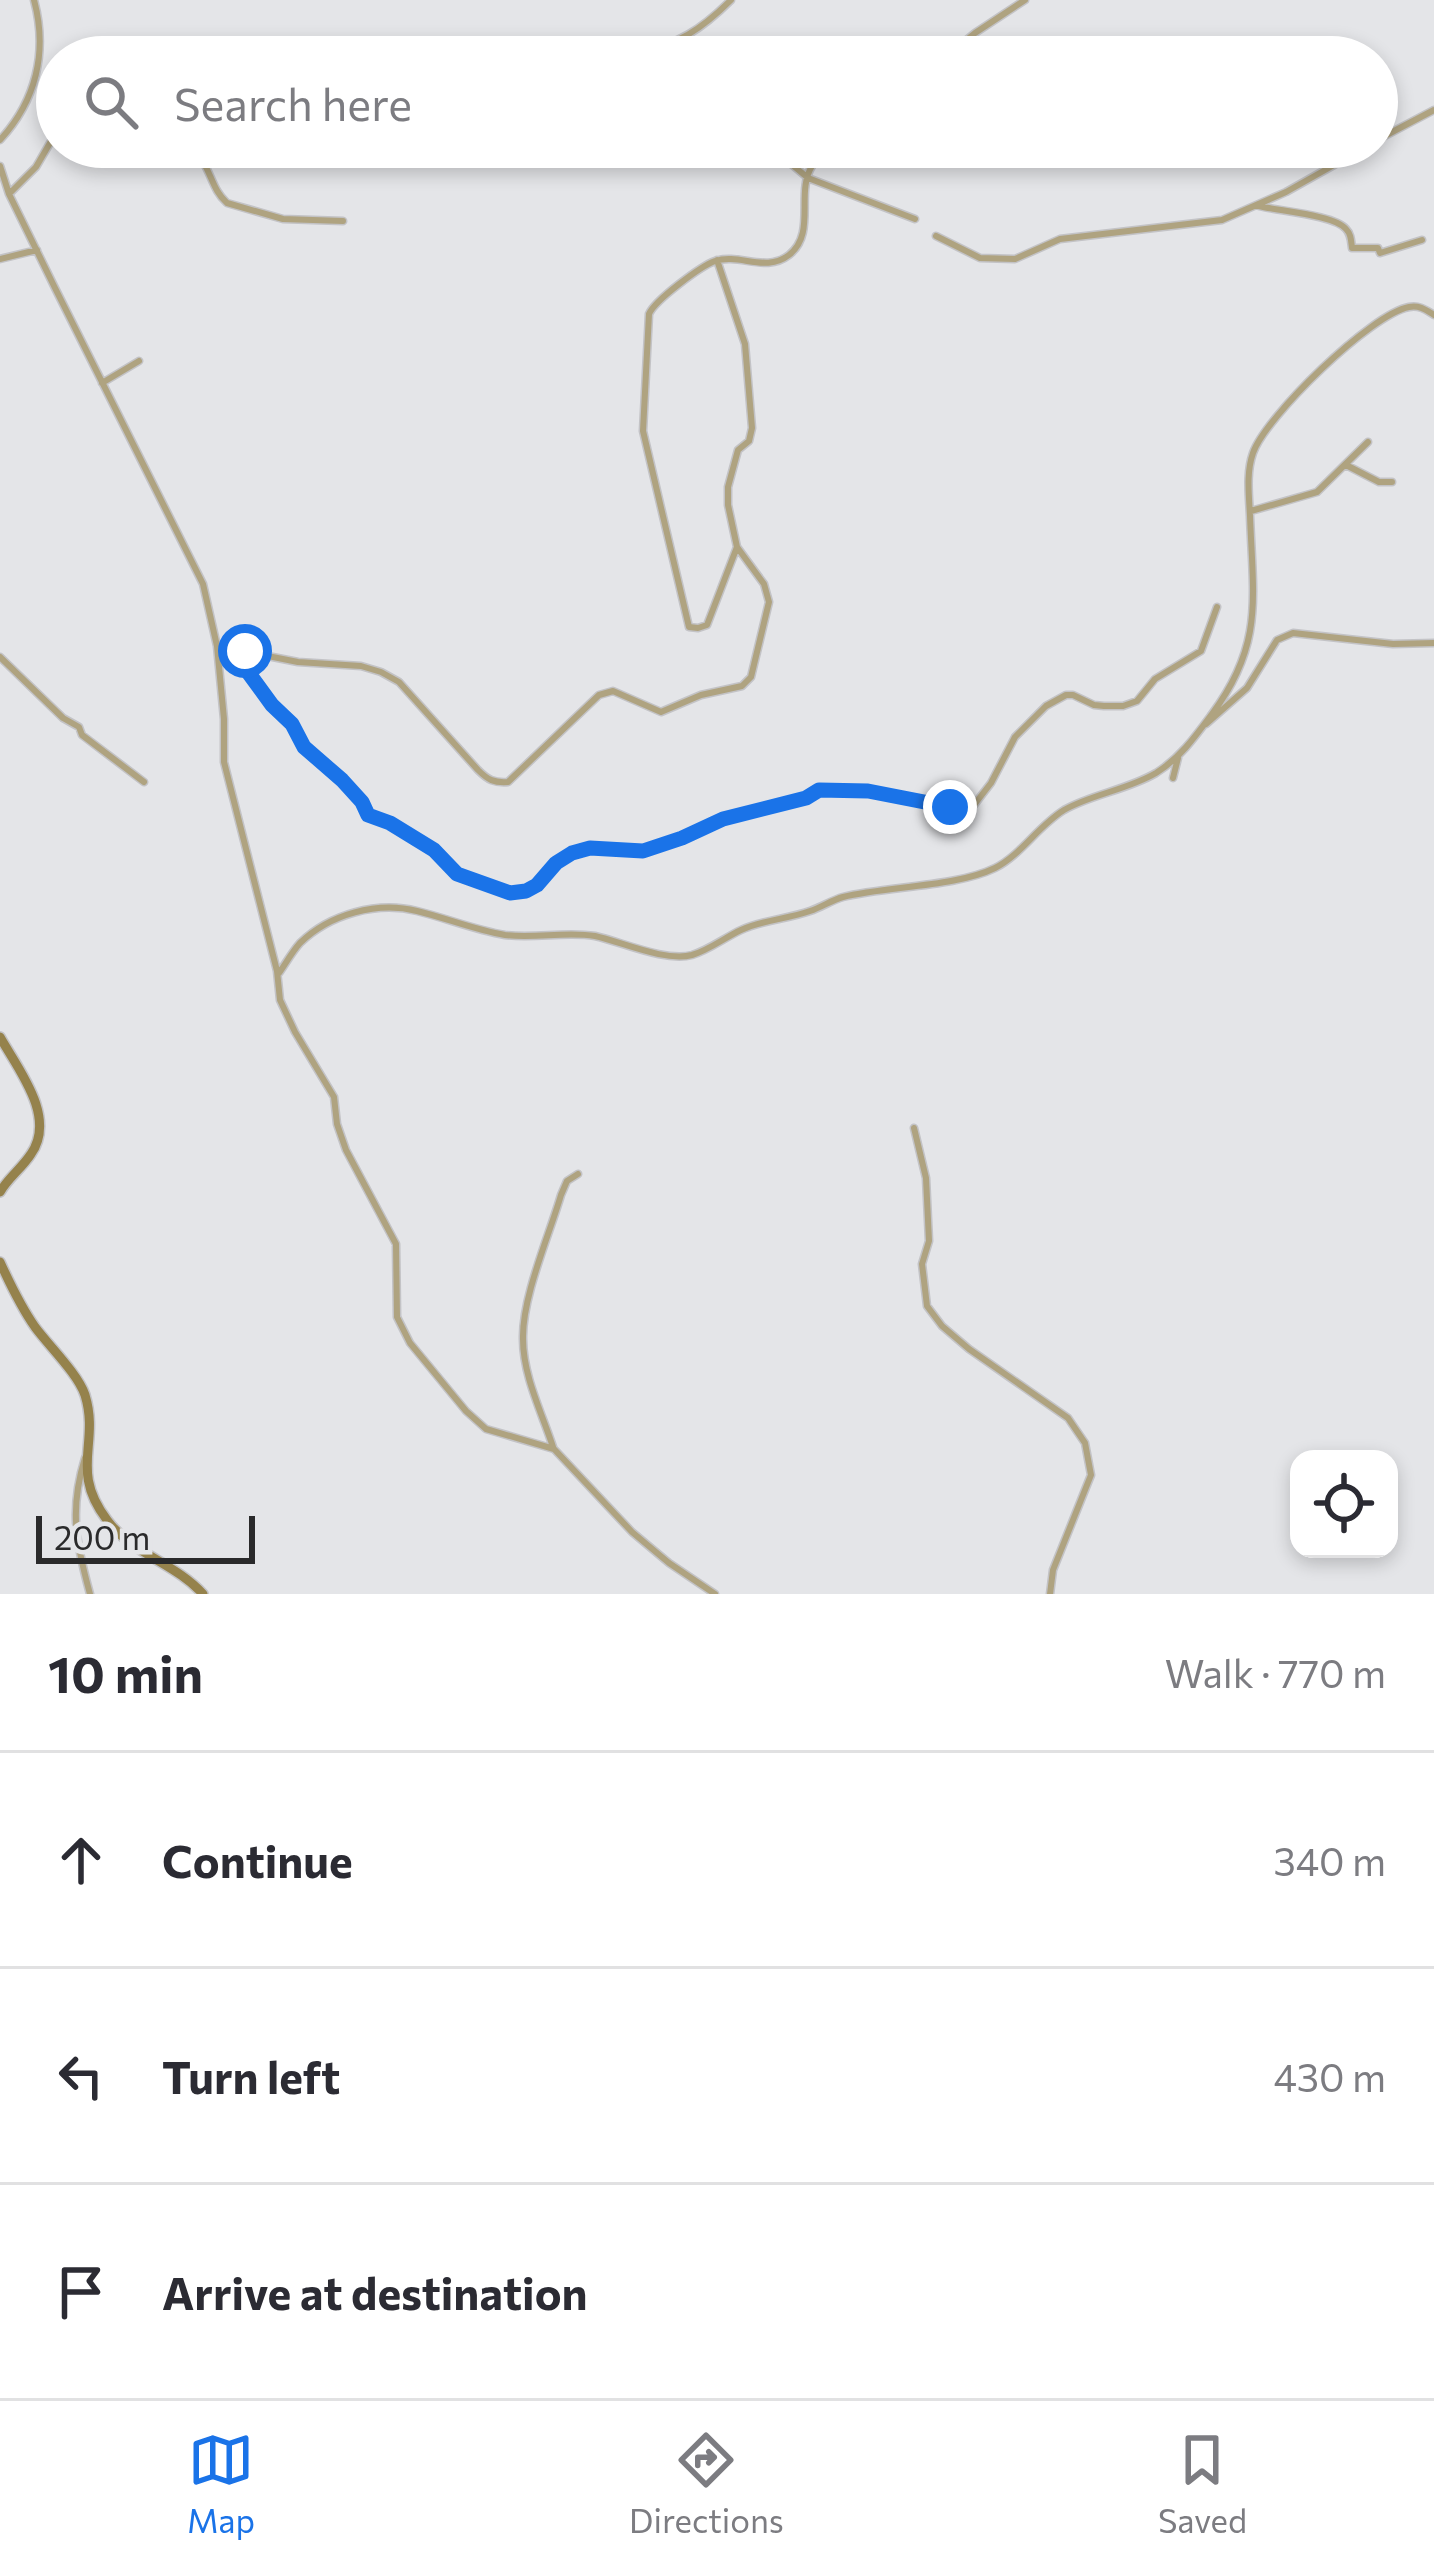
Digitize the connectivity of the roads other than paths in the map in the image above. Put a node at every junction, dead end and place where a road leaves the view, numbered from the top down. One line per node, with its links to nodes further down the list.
1 (34, 0): 4 (street)
2 (731, 0): 5 (street)
3 (1025, 0): 6 (street)
4 (39, 36)
5 (686, 36)
6 (971, 36)
7 (36, 70): 10 (street)
8 (1434, 110): 9 (street)
9 (1398, 129)
10 (0, 140)
11 (0, 166): 18 (street)
12 (36, 167): 18 (street)
13 (207, 168): 21 (street)
14 (796, 168): 17 (street)
15 (811, 168): 17 (street)
16 (1329, 168): 19 (street)
17 (808, 178): 20 (street); 26 (street)
18 (9, 194): 24 (street)
19 (1257, 205): 22 (street); 23 (street)
20 (915, 219)
21 (343, 221)
22 (936, 236)
23 (1422, 240)
24 (37, 250): 25 (street); 29 (street)
25 (0, 259)
26 (717, 260): 34 (street); 34 (street)
27 (1434, 315): 40 (street)
28 (139, 361): 29 (street)
29 (102, 383): 37 (street)
30 (1368, 442): 31 (street)
31 (1346, 465): 32 (street); 33 (street)
32 (1392, 482)
33 (1251, 511)
34 (737, 547): 38 (street)
35 (1217, 607): 38 (street)
36 (1434, 644): 40 (street)
37 (217, 646): 38 (street); 44 (street)
38 (245, 651)
39 (0, 657): 43 (street)
40 (1202, 726): 41 (street)
41 (1178, 757): 42 (street); 44 (street)
42 (1173, 778)
43 (144, 782)
44 (278, 974): 50 (street)
45 (0, 1036): 48 (main road)
46 (914, 1128): 55 (street)
47 (578, 1174): 50 (street)
48 (0, 1192)
49 (0, 1262): 51 (main road)
50 (554, 1449): 54 (street)
51 (86, 1454): 52 (street); 53 (main road)
52 (90, 1594)
53 (203, 1594)
54 (715, 1594)
55 (1050, 1594)

